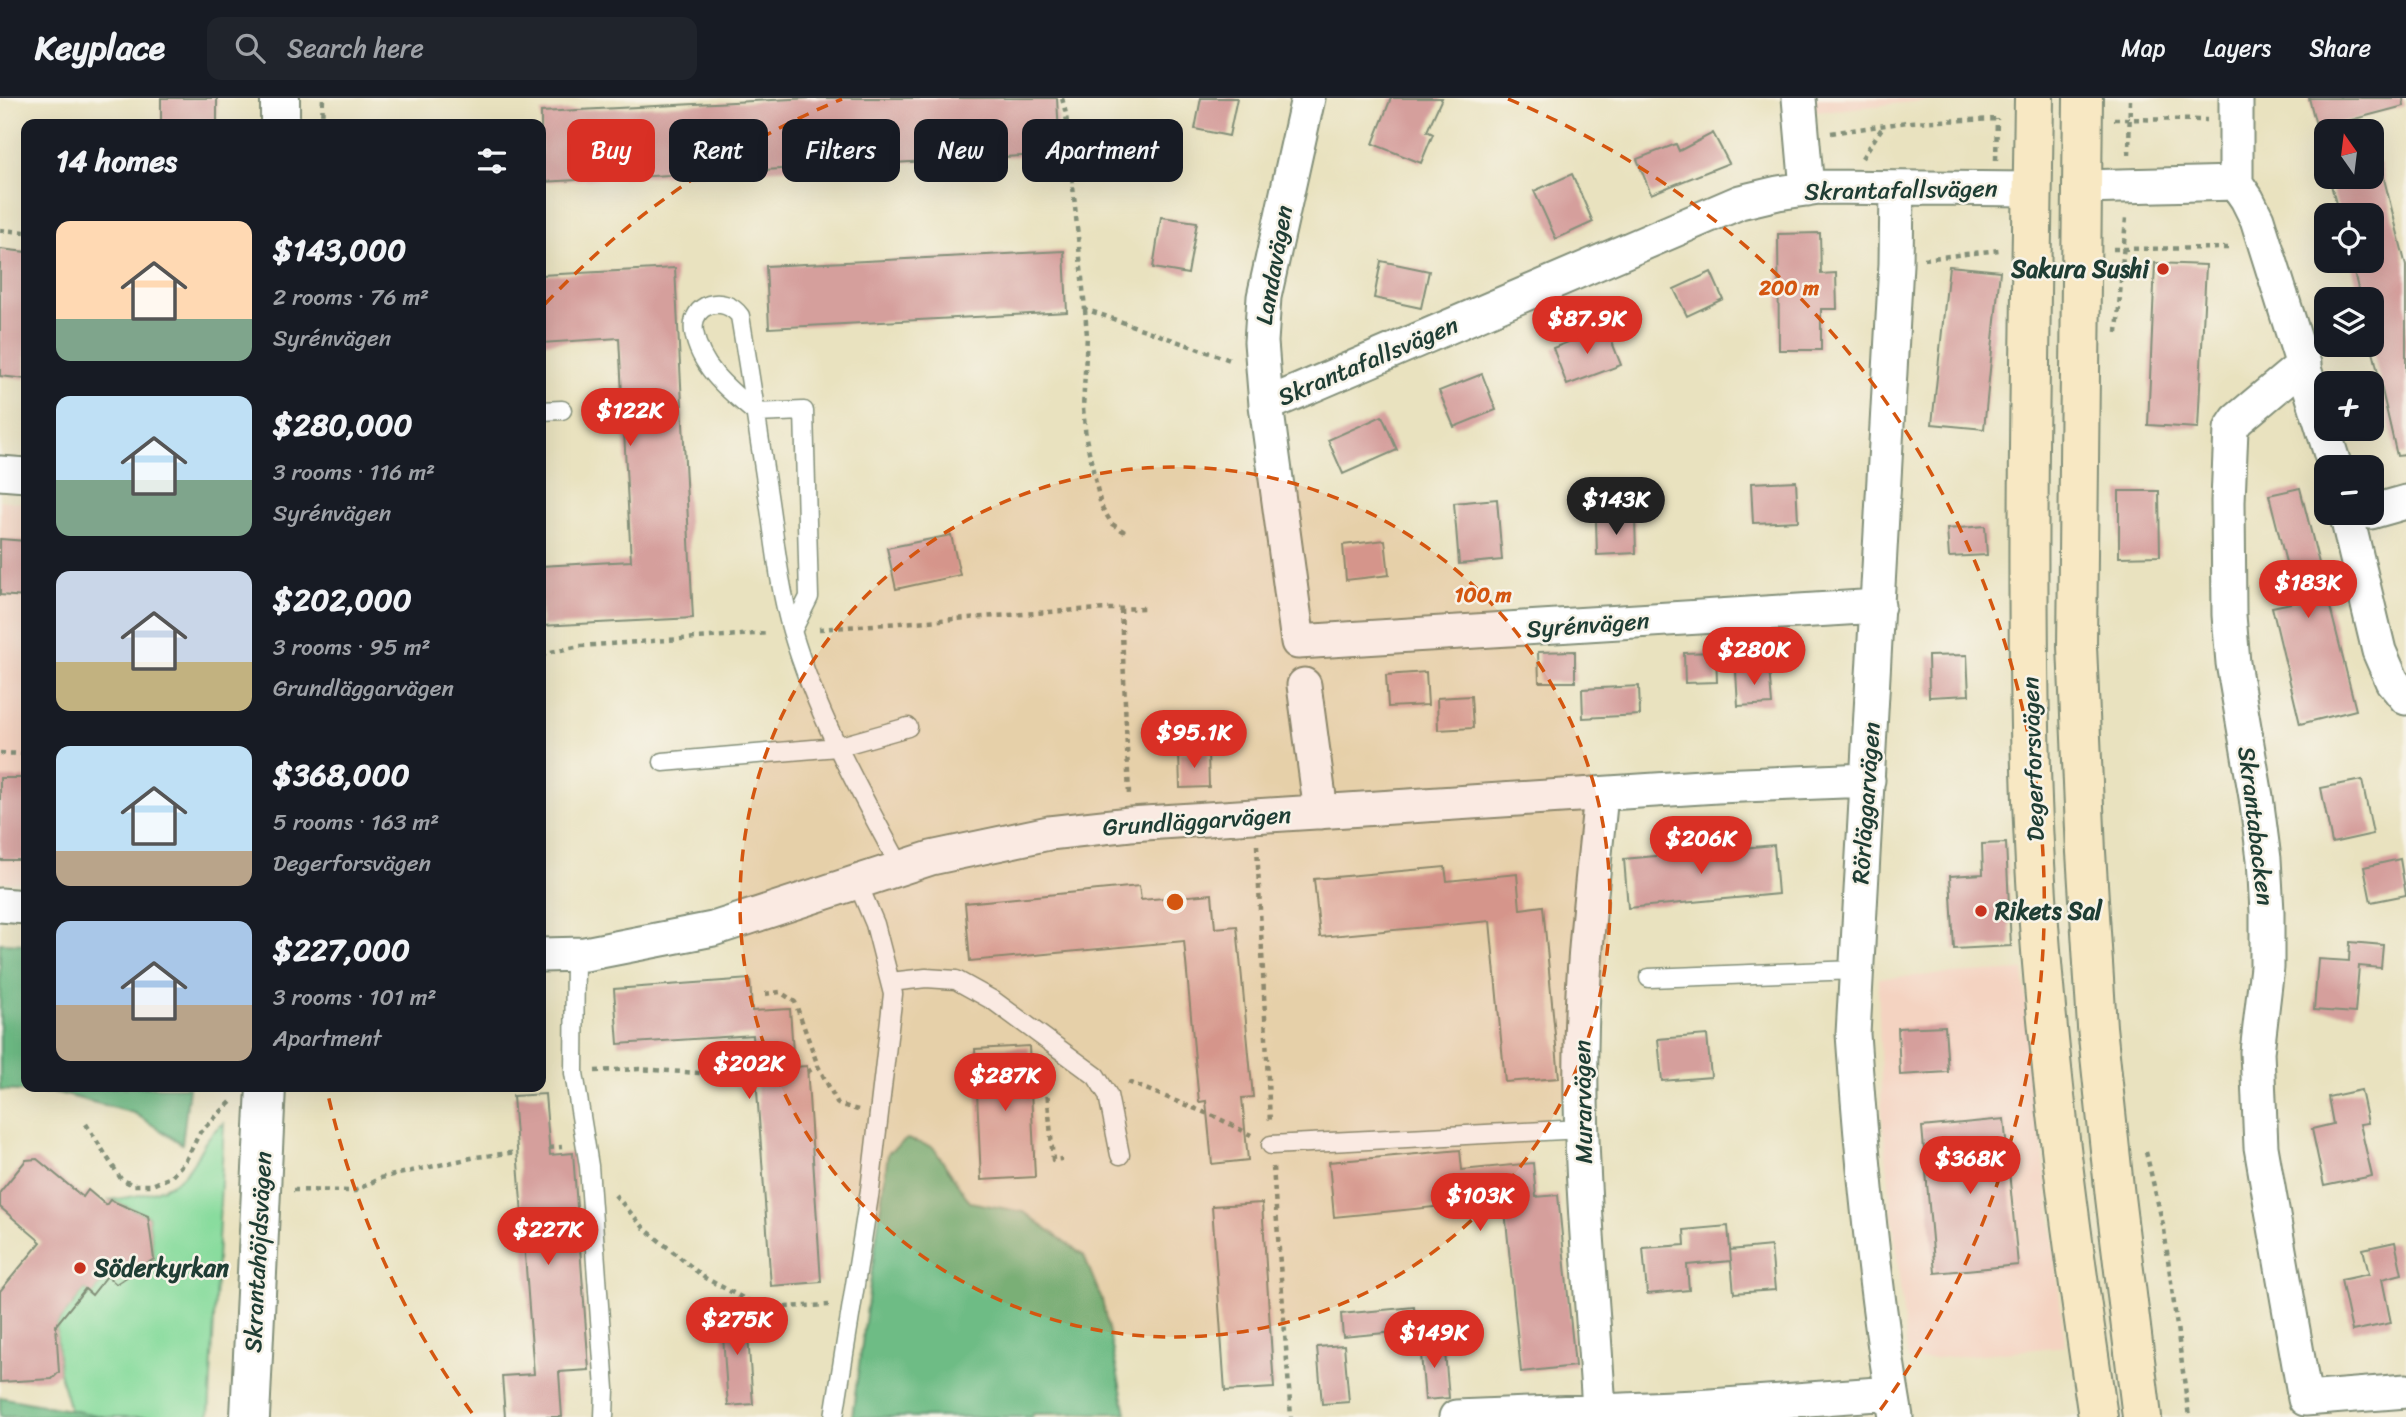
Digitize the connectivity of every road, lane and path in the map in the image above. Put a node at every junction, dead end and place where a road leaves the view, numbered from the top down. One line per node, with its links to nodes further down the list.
1 (281, 98): 10 (street)
2 (323, 98): 11 (path)
3 (1062, 98): 27 (path)
4 (1308, 98): 30 (street, Landavägen)
5 (1799, 98): 14 (street)
6 (2034, 98): 20 (main road, Degerforsvägen)
7 (2083, 98): 17 (main road, Degerforsvägen)
8 (2130, 98): 13 (path)
9 (2236, 109): 13 (path); 15 (street)
10 (280, 119)
11 (322, 119)
12 (1997, 119): 14 (path)
13 (2130, 119): 16 (path)
14 (1803, 138): 19 (street)
15 (2236, 183): 16 (street); 24 (street)
16 (2127, 184): 17 (street); 23 (path)
17 (2082, 187): 20 (main road); 98 (main road, Degerforsvägen)
18 (1897, 188): 19 (street, Skrantafallsvägen); 20 (street, Skrantafallsvägen); 26 (street, Rörläggarvägen)
19 (1807, 189): 31 (street, Skrantafallsvägen)
20 (2032, 189): 97 (main road, Degerforsvägen)
21 (0, 230): 22 (path)
22 (21, 232)
23 (2125, 248): 24 (path); 28 (path)
24 (2266, 248): 29 (street)
25 (2003, 249): 26 (path)
26 (1896, 264): 42 (street, Rörläggarvägen)
27 (1086, 309): 30 (path); 41 (path)
28 (2116, 341)
29 (2304, 364): 35 (street); 89 (street, Skrantabacken)
30 (1263, 371): 31 (street, Landavägen)
31 (1266, 405): 46 (street, Landavägen)
32 (562, 410): 33 (lane)
33 (546, 411)
34 (756, 413): 34 (lane); 45 (lane); 45 (lane)
35 (2331, 455)
36 (0, 473): 37 (street)
37 (21, 475)
38 (2406, 502): 39 (street)
39 (2384, 508)
40 (2360, 525): 49 (street)
41 (1128, 534)
42 (1878, 606): 46 (street, Syrénvägen); 55 (street, Rörläggarvägen)
43 (1147, 608): 44 (path)
44 (1121, 609): 45 (path); 59 (path)
45 (792, 631): 47 (path); 51 (lane)
46 (1298, 642)
47 (546, 653)
48 (1304, 685): 57 (street)
49 (2406, 698)
50 (908, 727): 51 (lane)
51 (837, 747): 54 (lane); 60 (lane)
52 (0, 753): 53 (path)
53 (21, 754)
54 (663, 762)
55 (1868, 780): 56 (street, Grundläggarvägen); 66 (street, Rörläggarvägen)
56 (1601, 794): 57 (street, Grundläggarvägen); 80 (street, Murarvägen)
57 (1321, 813): 58 (street, Grundläggarvägen)
58 (1256, 816): 59 (street, Grundläggarvägen); 81 (path)
59 (1130, 824): 60 (street, Grundläggarvägen)
60 (901, 868): 61 (street, Grundläggarvägen)
61 (858, 884): 64 (street, Grundläggarvägen); 68 (lane)
62 (0, 905): 63 (street)
63 (21, 907)
64 (575, 954): 65 (street, Grundläggarvägen); 73 (lane)
65 (546, 955)
66 (1856, 970): 67 (lane); 90 (street, Rörläggarvägen)
67 (1649, 978)
68 (890, 982): 70 (lane); 78 (lane)
69 (765, 994): 71 (path)
70 (1042, 1037): 74 (lane); 85 (path)
71 (818, 1066): 72 (path); 78 (path)
72 (807, 1072)
73 (574, 1073): 75 (path); 86 (lane)
74 (1096, 1076): 81 (path); 84 (lane)
75 (757, 1077)
76 (250, 1092): 79 (path)
77 (253, 1092): 92 (street, Skrantahöjdsvägen)
78 (879, 1117): 88 (lane)
79 (86, 1124)
80 (1581, 1129): 81 (lane); 91 (street, Murarvägen)
81 (1271, 1145): 95 (path)
82 (2146, 1148): 99 (path)
83 (517, 1152): 87 (path)
84 (1120, 1155)
85 (1062, 1159)
86 (589, 1166): 88 (path); 93 (lane)
87 (289, 1190)
88 (852, 1304): 94 (lane)
89 (2406, 1391)
90 (1894, 1405): 91 (street)
91 (1599, 1414): 96 (street)
92 (250, 1417)
93 (604, 1417)
94 (834, 1417)
95 (1291, 1417)
96 (1456, 1417)
97 (2098, 1417)
98 (2142, 1417)
99 (2189, 1417)

